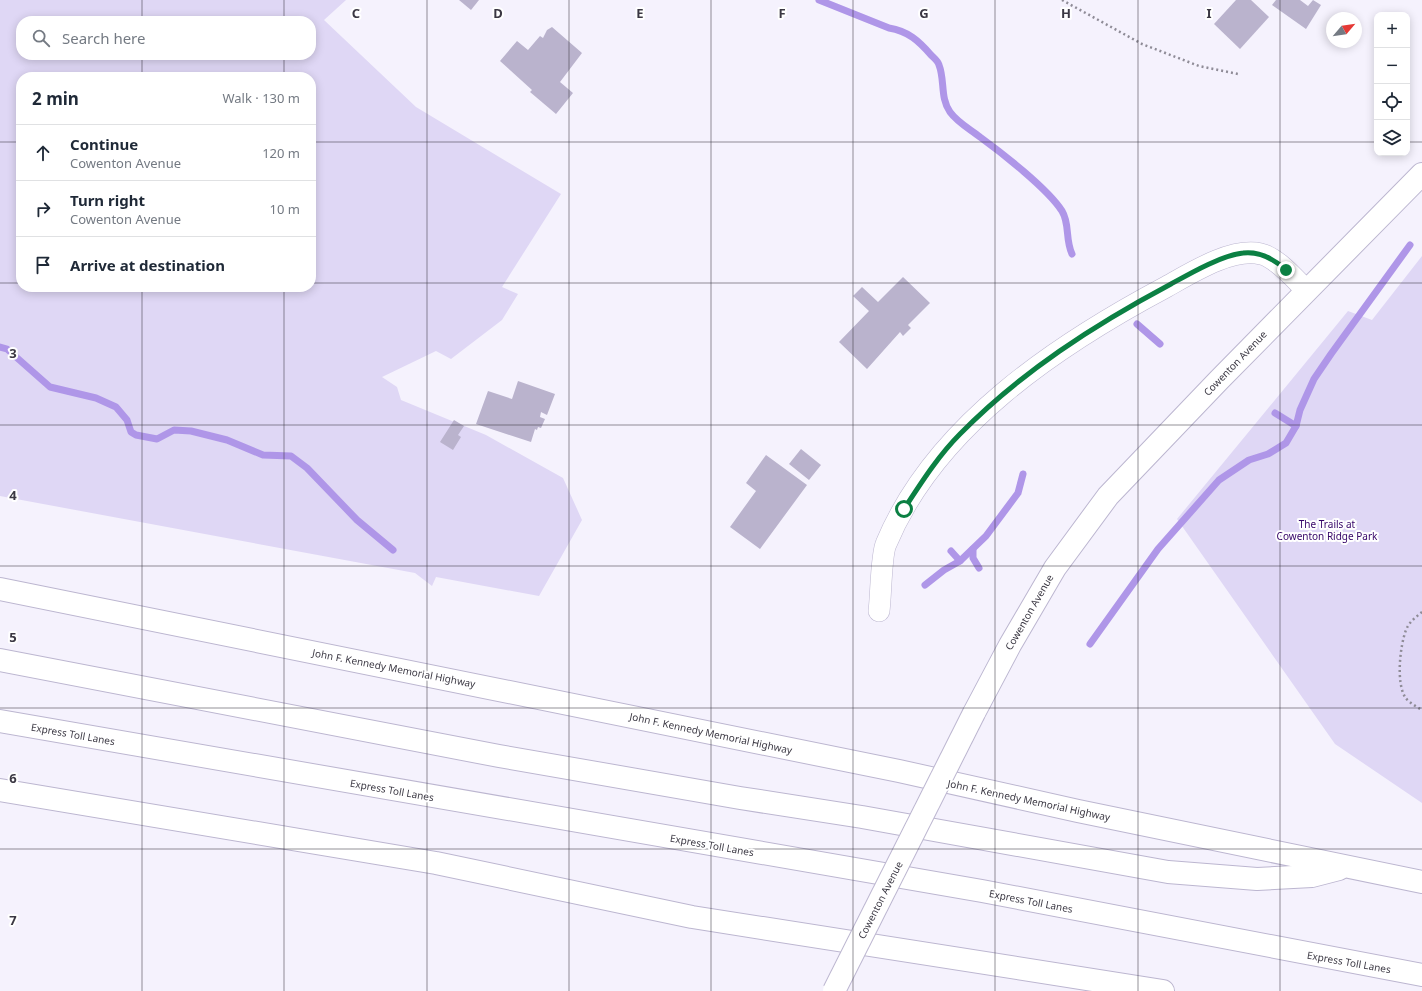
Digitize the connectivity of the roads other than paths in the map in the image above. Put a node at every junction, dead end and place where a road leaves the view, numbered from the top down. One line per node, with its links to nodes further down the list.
1 (1422, 174): 2 (main road, Cowenton Avenue)
2 (1306, 290): 4 (street); 11 (main road, Cowenton Avenue, bridge)
3 (0, 589): 8 (main road, John F. Kennedy Memorial Highway)
4 (879, 612)
5 (0, 660): 8 (main road)
6 (0, 721): 10 (main road, Express Toll Lanes)
7 (0, 790): 12 (main road)
8 (1346, 868): 9 (main road, John F. Kennedy Memorial Highway)
9 (1422, 882)
10 (1422, 975)
11 (834, 991)
12 (1162, 991)

